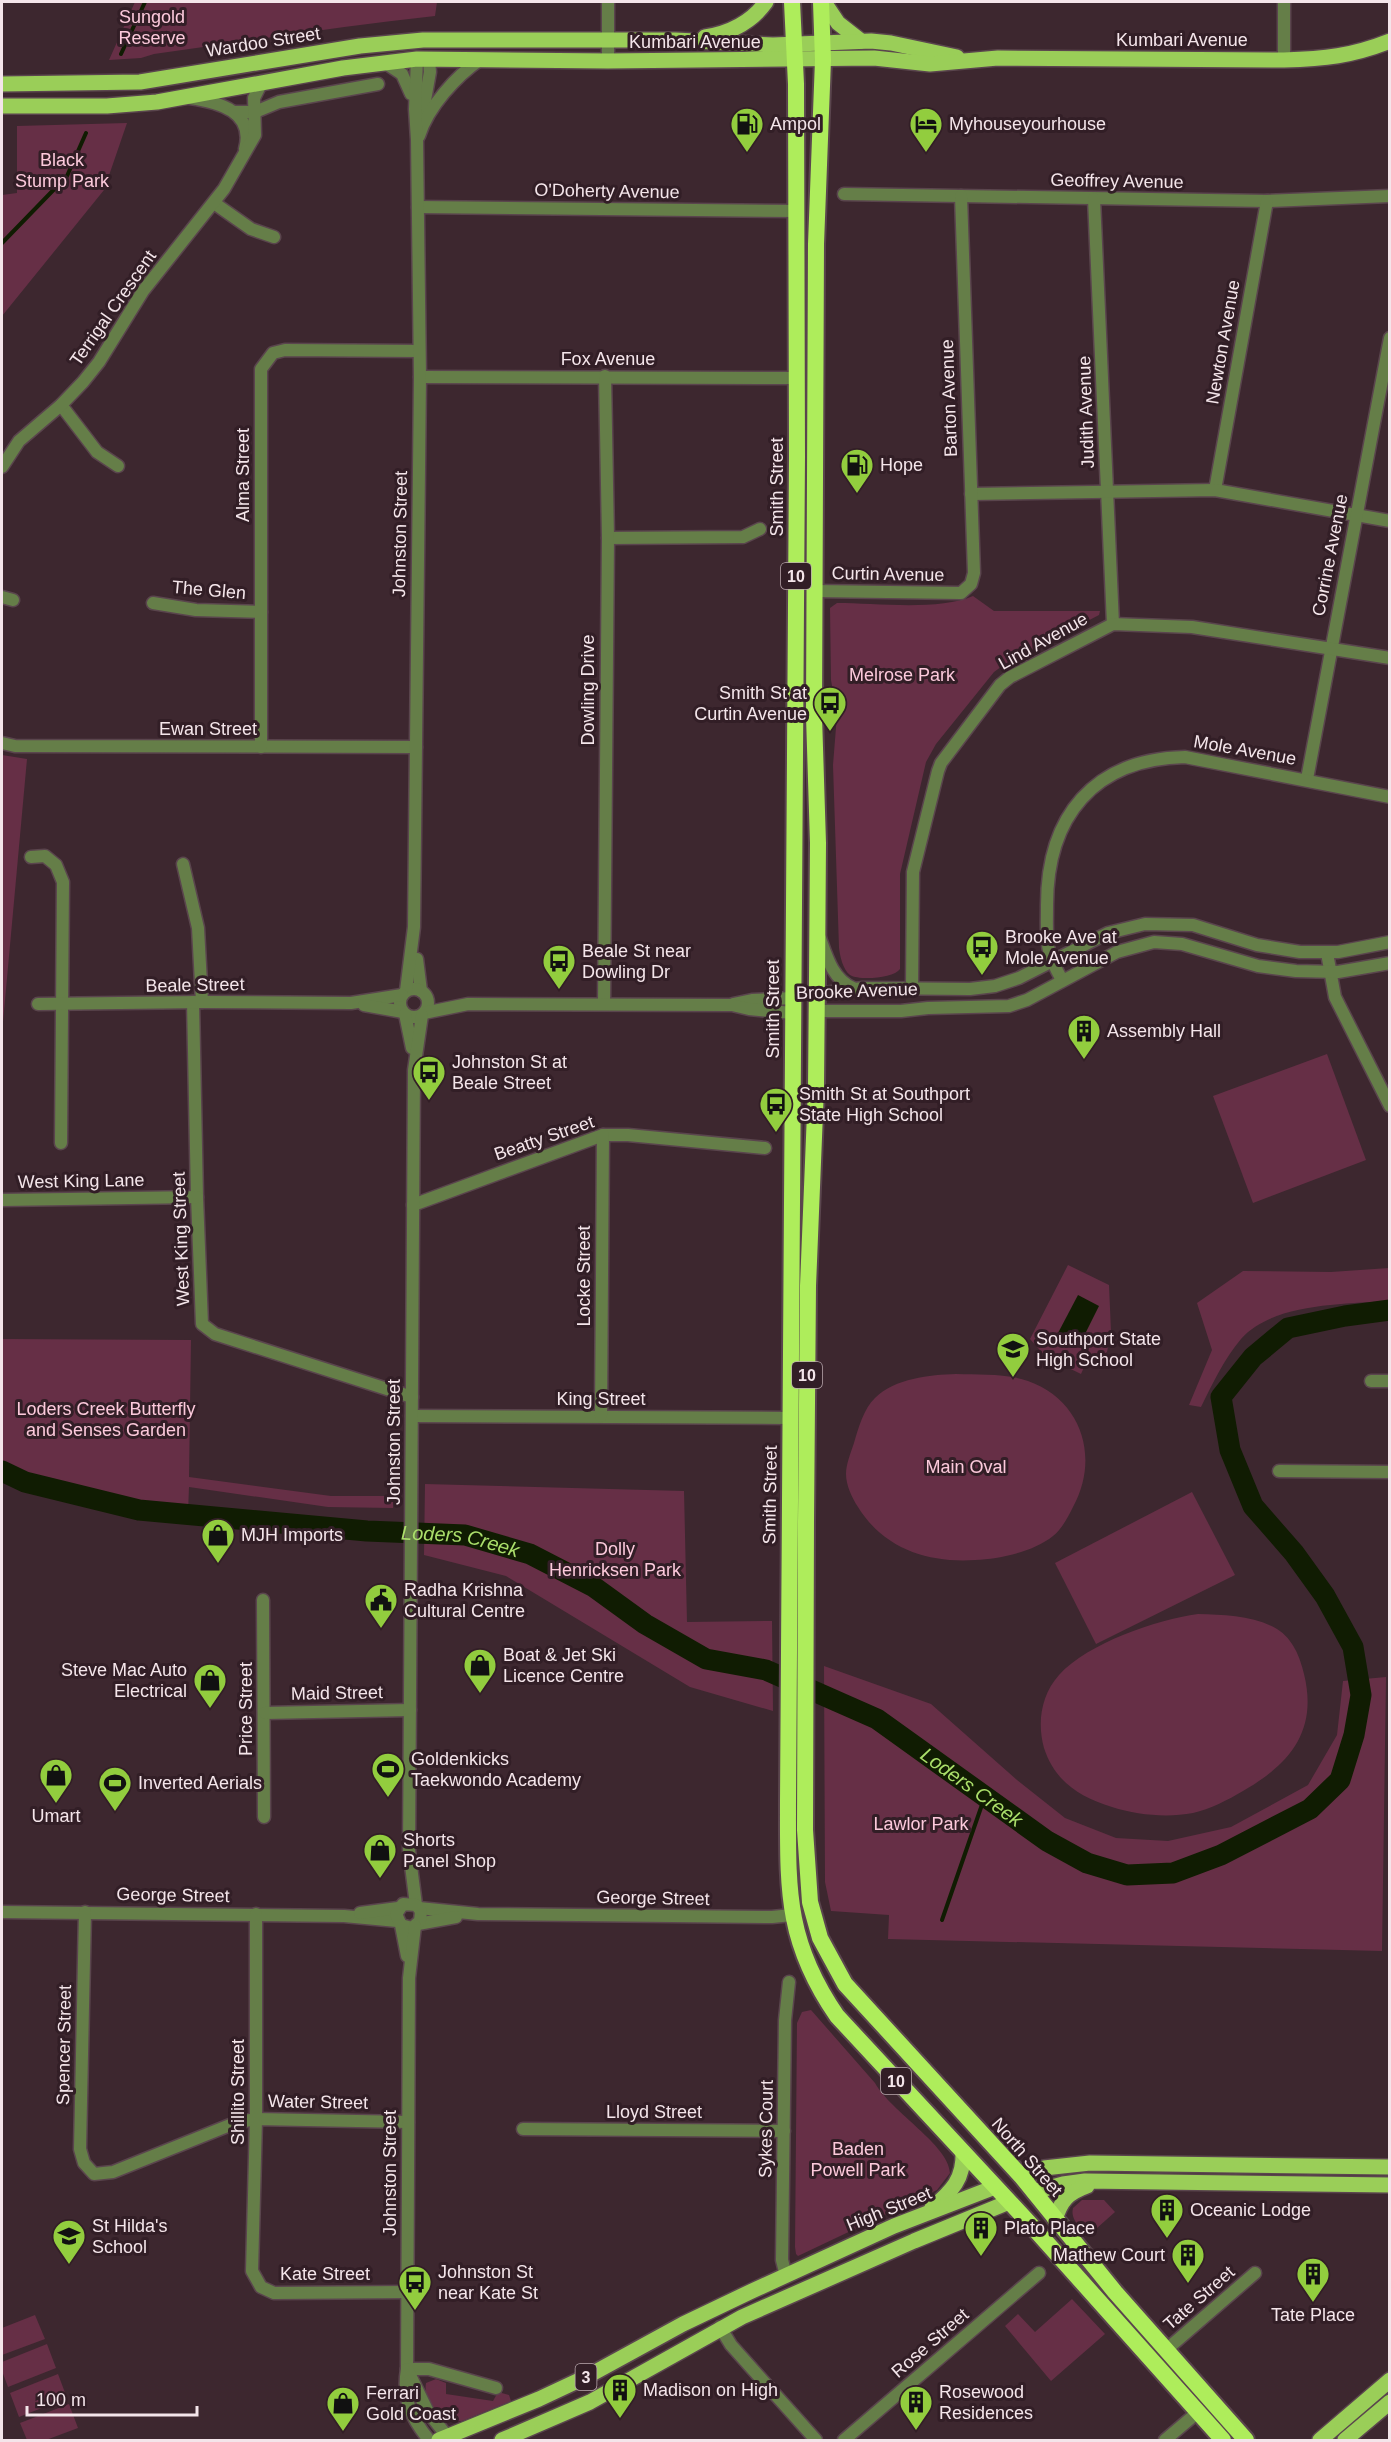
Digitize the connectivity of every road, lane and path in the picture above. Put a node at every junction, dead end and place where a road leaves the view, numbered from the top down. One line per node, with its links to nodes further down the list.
1 (608, 2): 7 (street)
2 (766, 2): 8 (main road)
3 (792, 2): 12 (highway, Smith Street / 10)
4 (822, 2): 9 (main road); 11 (highway, Smith Street / 10)
5 (1284, 2): 17 (street)
6 (423, 40): 7 (main road, Kumbari Avenue); 13 (main road); 20 (main road, Wardoo Street)
7 (609, 40): 8 (main road, Kumbari Avenue); 18 (street)
8 (684, 41): 12 (main road, Kumbari Avenue)
9 (861, 41): 11 (main road, Kumbari Avenue); 16 (main road, Kumbari Avenue)
10 (1389, 41): 17 (main road, Kumbari Avenue)
11 (823, 42): 12 (main road, Kumbari Avenue); 15 (highway, Smith Street / 10)
12 (795, 52): 15 (main road, Kumbari Avenue); 18 (main road, Kumbari Avenue); 37 (highway, Smith Street / 10)
13 (423, 59): 14 (main road, Kumbari Avenue); 19 (main road); 25 (street, Johnston Street); 28 (street, Johnston Street)
14 (481, 59): 18 (main road, Kumbari Avenue); 28 (street)
15 (824, 60): 16 (main road, Kumbari Avenue); 55 (highway, Smith Street / 10)
16 (972, 60): 17 (main road, Kumbari Avenue)
17 (1284, 60)
18 (608, 61)
19 (384, 62): 21 (main road); 25 (street)
20 (2, 84)
21 (261, 84): 23 (main road); 27 (street, Terrigal Crescent)
22 (378, 84): 27 (street)
23 (189, 98): 24 (main road); 26 (street)
24 (2, 106)
25 (415, 110): 28 (street, Johnston Street)
26 (234, 112): 27 (street); 29 (street, Terrigal Crescent)
27 (255, 112): 29 (street, Terrigal Crescent)
28 (417, 140): 36 (street, Johnston Street)
29 (242, 159): 35 (street, Terrigal Crescent)
30 (844, 194): 31 (street, Geoffrey Avenue)
31 (961, 196): 33 (street, Geoffrey Avenue); 50 (street, Barton Avenue)
32 (1389, 196): 34 (street, Geoffrey Avenue)
33 (1094, 199): 34 (street, Geoffrey Avenue); 49 (street, Judith Avenue)
34 (1267, 201): 48 (street, Newton Avenue)
35 (214, 203): 38 (street); 45 (street, Terrigal Crescent)
36 (418, 207): 37 (street, O'Doherty Avenue); 40 (street, Johnston Street)
37 (797, 210): 43 (highway, Smith Street / 10)
38 (274, 237)
39 (1389, 338): 44 (street, Corrine Avenue)
40 (419, 351): 42 (street, Johnston Street); 58 (street, Alma Street)
41 (605, 376): 42 (street, Fox Avenue); 43 (street, Fox Avenue); 54 (street, Dowling Drive)
42 (420, 377): 64 (street, Johnston Street)
43 (796, 378): 88 (highway, Smith Street / 10)
44 (1385, 383): 51 (street, Corrine Avenue)
45 (61, 405): 46 (street); 47 (street, Terrigal Crescent)
46 (118, 466)
47 (2, 467)
48 (1215, 490): 49 (street); 51 (street)
49 (1107, 492): 50 (street); 59 (street, Judith Avenue)
50 (971, 494): 56 (street, Barton Avenue)
51 (1357, 515): 52 (street); 60 (street, Corrine Avenue)
52 (1389, 521)
53 (760, 529): 54 (street)
54 (608, 538): 86 (street, Dowling Drive)
55 (815, 591): 56 (street, Curtin Avenue); 70 (highway, Smith Street / 10)
56 (961, 593)
57 (153, 603): 58 (street, The Glen)
58 (261, 612): 63 (street, Alma Street)
59 (1113, 624): 60 (street, Lind Avenue); 77 (street, Lind Avenue)
60 (1330, 648): 61 (street, Lind Avenue); 65 (street, Corrine Avenue)
61 (1389, 658)
62 (2, 743): 63 (street, Ewan Street)
63 (261, 747): 64 (street, Ewan Street)
64 (416, 747): 69 (street, Johnston Street)
65 (1307, 779): 66 (street, Mole Avenue); 73 (street, Mole Avenue)
66 (1389, 797)
67 (31, 857): 87 (street)
68 (183, 864): 81 (street, West King Street)
69 (414, 927): 79 (street, Johnston Street); 80 (street, Johnston Street)
70 (817, 932): 78 (street); 83 (highway, Smith Street / 10)
71 (1389, 942): 72 (street, Brooke Avenue)
72 (1327, 953): 73 (street, Brooke Avenue); 75 (street)
73 (1051, 960): 76 (street, Mole Avenue); 77 (street, Brooke Avenue)
74 (1389, 963): 75 (street, Brooke Avenue)
75 (1329, 972): 76 (street, Brooke Avenue); 92 (street)
76 (1062, 980): 83 (street, Brooke Avenue)
77 (912, 987): 78 (street, Brooke Avenue)
78 (853, 988): 83 (street, Brooke Avenue)
79 (404, 993): 80 (street); 82 (street, Beale Street); 89 (street)
80 (423, 993): 85 (street); 90 (street)
81 (197, 1002): 82 (street, Beale Street); 87 (street, Beale Street); 96 (street, West King Street)
82 (351, 1003): 89 (street, Beale Street)
83 (817, 1003): 88 (highway, Brooke Avenue); 109 (highway, Smith Street / 10)
84 (38, 1004): 87 (street, Beale Street)
85 (468, 1004): 86 (street); 90 (street)
86 (604, 1004): 88 (street, Brooke Avenue)
87 (62, 1005): 94 (street)
88 (793, 1005): 104 (highway, Smith Street / 10)
89 (404, 1013): 90 (street); 91 (street, Johnston Street)
90 (423, 1014): 91 (street, Johnston Street)
91 (414, 1070): 98 (street, Johnston Street)
92 (1389, 1106)
93 (603, 1135): 95 (street, Beatty Street); 98 (street, Beatty Street); 103 (street, Locke Street)
94 (61, 1143)
95 (765, 1148)
96 (197, 1197): 97 (street, West King Lane); 101 (street, West King Street)
97 (2, 1200)
98 (413, 1205): 101 (street, Johnston Street)
99 (1371, 1381): 100 (street)
100 (1389, 1381)
101 (412, 1397): 102 (street, Johnston Street)
102 (412, 1416): 103 (street, King Street); 108 (street, Johnston Street)
103 (601, 1416): 104 (street, King Street)
104 (790, 1418): 109 (highway, Smith Street / 10)
105 (1279, 1471): 106 (street)
106 (1389, 1472)
107 (263, 1600): 110 (street, Price Street)
108 (410, 1710): 110 (street, Maid Street); 114 (street, Johnston Street)
109 (797, 1712): 117 (highway, Smith Street / 10); 121 (highway, Smith Street / 10)
110 (265, 1713): 111 (street, Price Street)
111 (264, 1817)
112 (2, 1912): 113 (street, George Street)
113 (85, 1912): 115 (street, George Street); 128 (street, Spencer Street)
114 (406, 1912): 115 (street, George Street); 116 (street, George Street); 118 (street, Johnston Street); 118 (street, George Street); 119 (street, Johnston Street)
115 (256, 1914): 122 (street, Shillito Street)
116 (478, 1914): 117 (street, George Street); 118 (street, George Street)
117 (792, 1915): 126 (highway, Smith Street / 10)
118 (417, 1925): 119 (street, Johnston Street)
119 (409, 1978): 123 (street, Johnston Street)
120 (789, 1982): 125 (street, Sykes Court)
121 (845, 1984): 129 (highway, North Street / 10)
122 (256, 2119): 123 (street, Water Street); 128 (street, Water Street); 137 (street, Shillito Street)
123 (408, 2122): 141 (street, Johnston Street)
124 (523, 2129): 125 (street, Lloyd Street)
125 (784, 2131): 140 (street, Sykes Court)
126 (963, 2152): 132 (highway, 10); 135 (main road)
127 (1389, 2167): 129 (main road, High Street)
128 (94, 2174)
129 (1020, 2176): 132 (highway, High Street / 3); 133 (highway, North Street / 10)
130 (1098, 2181): 131 (main road); 133 (main road); 136 (main road)
131 (1389, 2185)
132 (995, 2187): 134 (highway, 10); 135 (main road, High Street / 3)
133 (1034, 2192): 134 (highway, 3); 136 (highway, North Street / 10)
134 (1009, 2202): 142 (main road, 3); 148 (highway, 10)
135 (923, 2215): 140 (main road, High Street / 3)
136 (1055, 2220): 143 (highway, North Street / 10)
137 (252, 2271): 141 (street, Kate Street)
138 (1255, 2272): 143 (street, Tate Street)
139 (1040, 2273): 153 (street, Rose Street)
140 (786, 2276): 149 (main road, High Street / 3)
141 (407, 2292): 144 (street, Johnston Street)
142 (720, 2327): 151 (main road, 3); 152 (street)
143 (1166, 2350): 156 (highway, North Street / 10)
144 (407, 2369): 146 (street); 149 (street, Johnston Street); 150 (street, Johnston Street)
145 (1389, 2380): 157 (main road)
146 (496, 2388)
147 (1389, 2402): 158 (main road)
148 (1198, 2412): 154 (street); 155 (highway, 10)
149 (445, 2439)
150 (429, 2440)
151 (502, 2440)
152 (816, 2440)
153 (844, 2440)
154 (1165, 2440)
155 (1223, 2440)
156 (1246, 2440)
157 (1320, 2440)
158 (1346, 2440)

